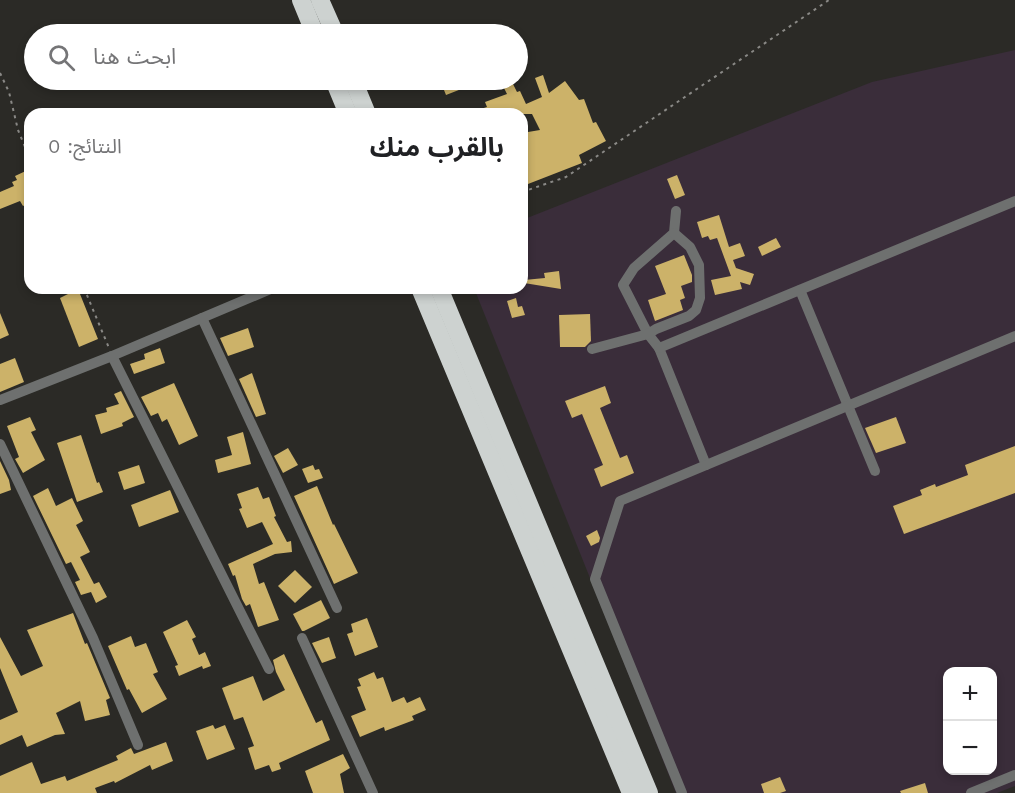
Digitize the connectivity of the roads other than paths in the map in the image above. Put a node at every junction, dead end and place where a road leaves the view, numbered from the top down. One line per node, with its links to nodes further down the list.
1 (301, 0): 3 (highway)
2 (321, 0): 4 (highway)
3 (311, 24)
4 (331, 24)
5 (338, 90): 7 (highway)
6 (357, 90): 8 (highway)
7 (346, 108)
8 (365, 108)
9 (1015, 201): 12 (street)
10 (676, 211): 11 (street)
11 (674, 233): 17 (street); 17 (street)
12 (800, 290): 19 (street); 23 (street)
13 (259, 294): 16 (street)
14 (423, 294): 33 (highway)
15 (441, 294): 34 (highway)
16 (202, 318): 21 (street); 27 (street)
17 (648, 334): 19 (street); 20 (street)
18 (1015, 336): 23 (street)
19 (659, 348): 25 (street)
20 (592, 349)
21 (112, 356): 22 (street); 29 (street)
22 (0, 400)
23 (849, 406): 25 (street); 26 (street)
24 (0, 444): 30 (street)
25 (706, 465): 35 (street)
26 (875, 471)
27 (337, 608)
28 (302, 638): 32 (street)
29 (269, 669)
30 (138, 745)
31 (1015, 775): 36 (street)
32 (374, 793)
33 (631, 793)
34 (649, 793)
35 (682, 793)
36 (971, 793)

